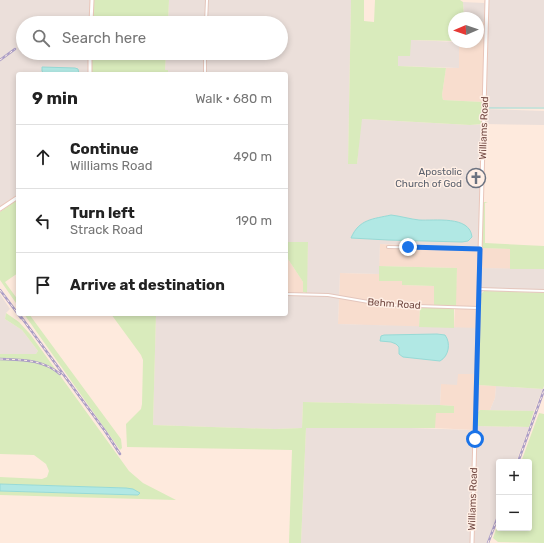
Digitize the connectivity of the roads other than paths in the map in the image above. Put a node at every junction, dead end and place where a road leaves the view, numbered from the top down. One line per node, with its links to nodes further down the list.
1 (92, 0): 4 (main road)
2 (207, 0): 5 (street)
3 (487, 0): 13 (main road, Williams Road)
4 (91, 16)
5 (206, 16)
6 (90, 60): 8 (main road)
7 (206, 60): 9 (street)
8 (90, 72)
9 (205, 72)
10 (16, 197): 11 (main road)
11 (0, 209)
12 (388, 247): 13 (street)
13 (480, 249): 14 (main road, Williams Road)
14 (479, 289): 15 (street); 17 (main road, Williams Road)
15 (544, 291)
16 (288, 294): 17 (street, Behm Road)
17 (479, 308): 18 (main road, Williams Road)
18 (472, 543)

